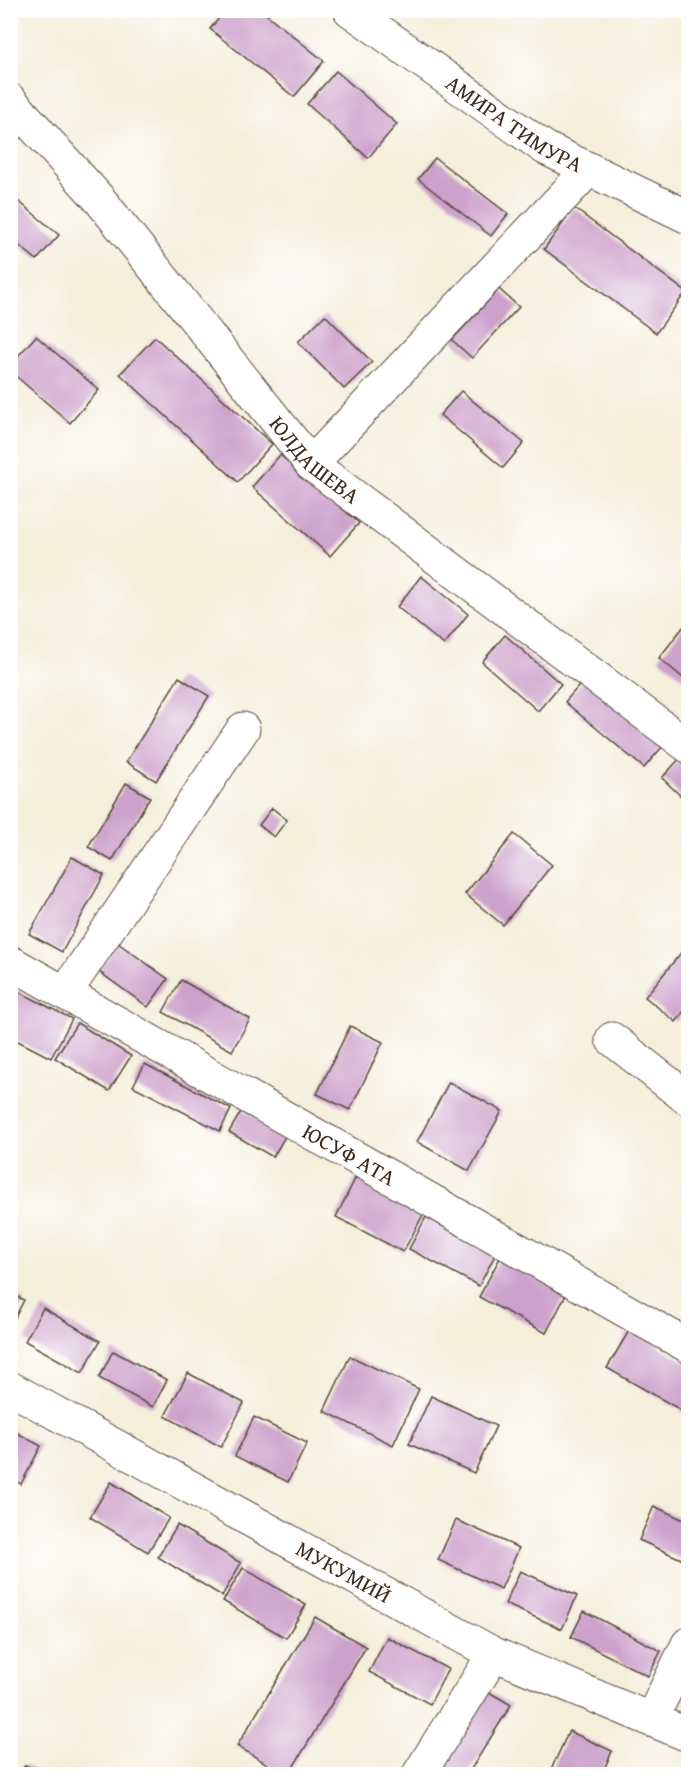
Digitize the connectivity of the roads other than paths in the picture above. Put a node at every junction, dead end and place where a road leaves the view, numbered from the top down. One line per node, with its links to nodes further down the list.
1 (350, 10): 3 (street, АМИРА ТИМУРА)
2 (10, 100): 5 (street, ЮЛДАШЕВА)
3 (589, 169): 4 (street, АМИРА ТИМУРА); 5 (street)
4 (688, 217)
5 (311, 464): 7 (street, ЮЛДАШЕВА)
6 (243, 729): 9 (street)
7 (688, 746)
8 (10, 962): 9 (street, ЮСУФ АТА)
9 (65, 993): 12 (street, ЮСУФ АТА)
10 (612, 1039): 11 (street)
11 (688, 1099)
12 (688, 1346)
13 (10, 1388): 15 (street, МУКУМИЙ)
14 (688, 1644): 16 (street)
15 (494, 1654): 16 (street, МУКУМИЙ); 18 (street)
16 (651, 1720): 17 (street, МУКУМИЙ)
17 (688, 1735)
18 (419, 1774)

